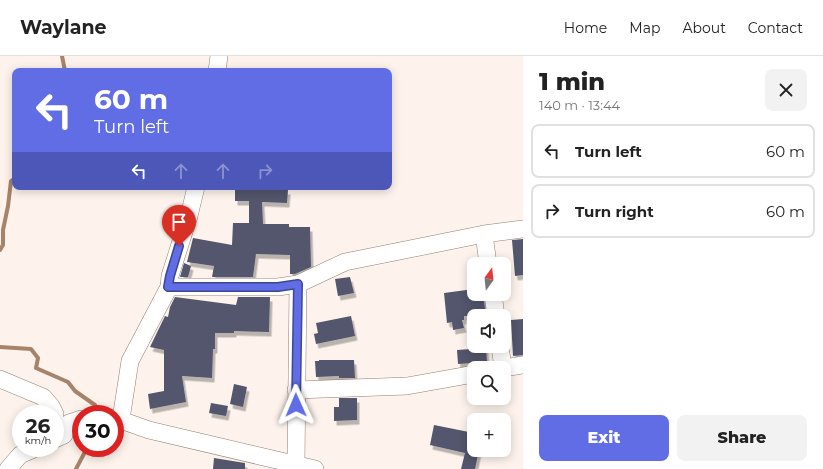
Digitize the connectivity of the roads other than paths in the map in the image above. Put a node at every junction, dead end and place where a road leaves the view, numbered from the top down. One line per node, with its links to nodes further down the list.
1 (219, 56): 2 (street)
2 (217, 68)
3 (195, 190): 8 (street)
4 (523, 229): 5 (street)
5 (484, 234): 6 (street); 7 (street)
6 (487, 257)
7 (298, 284): 8 (street); 13 (street)
8 (168, 287): 15 (street)
9 (523, 365): 10 (street)
10 (511, 367)
11 (467, 375): 13 (street)
12 (0, 379): 14 (street)
13 (296, 390): 20 (street)
14 (50, 405)
15 (121, 405)
16 (124, 420): 20 (street)
17 (72, 422): 18 (street)
18 (64, 431)
19 (18, 457): 21 (street)
20 (305, 467)
21 (8, 469)

